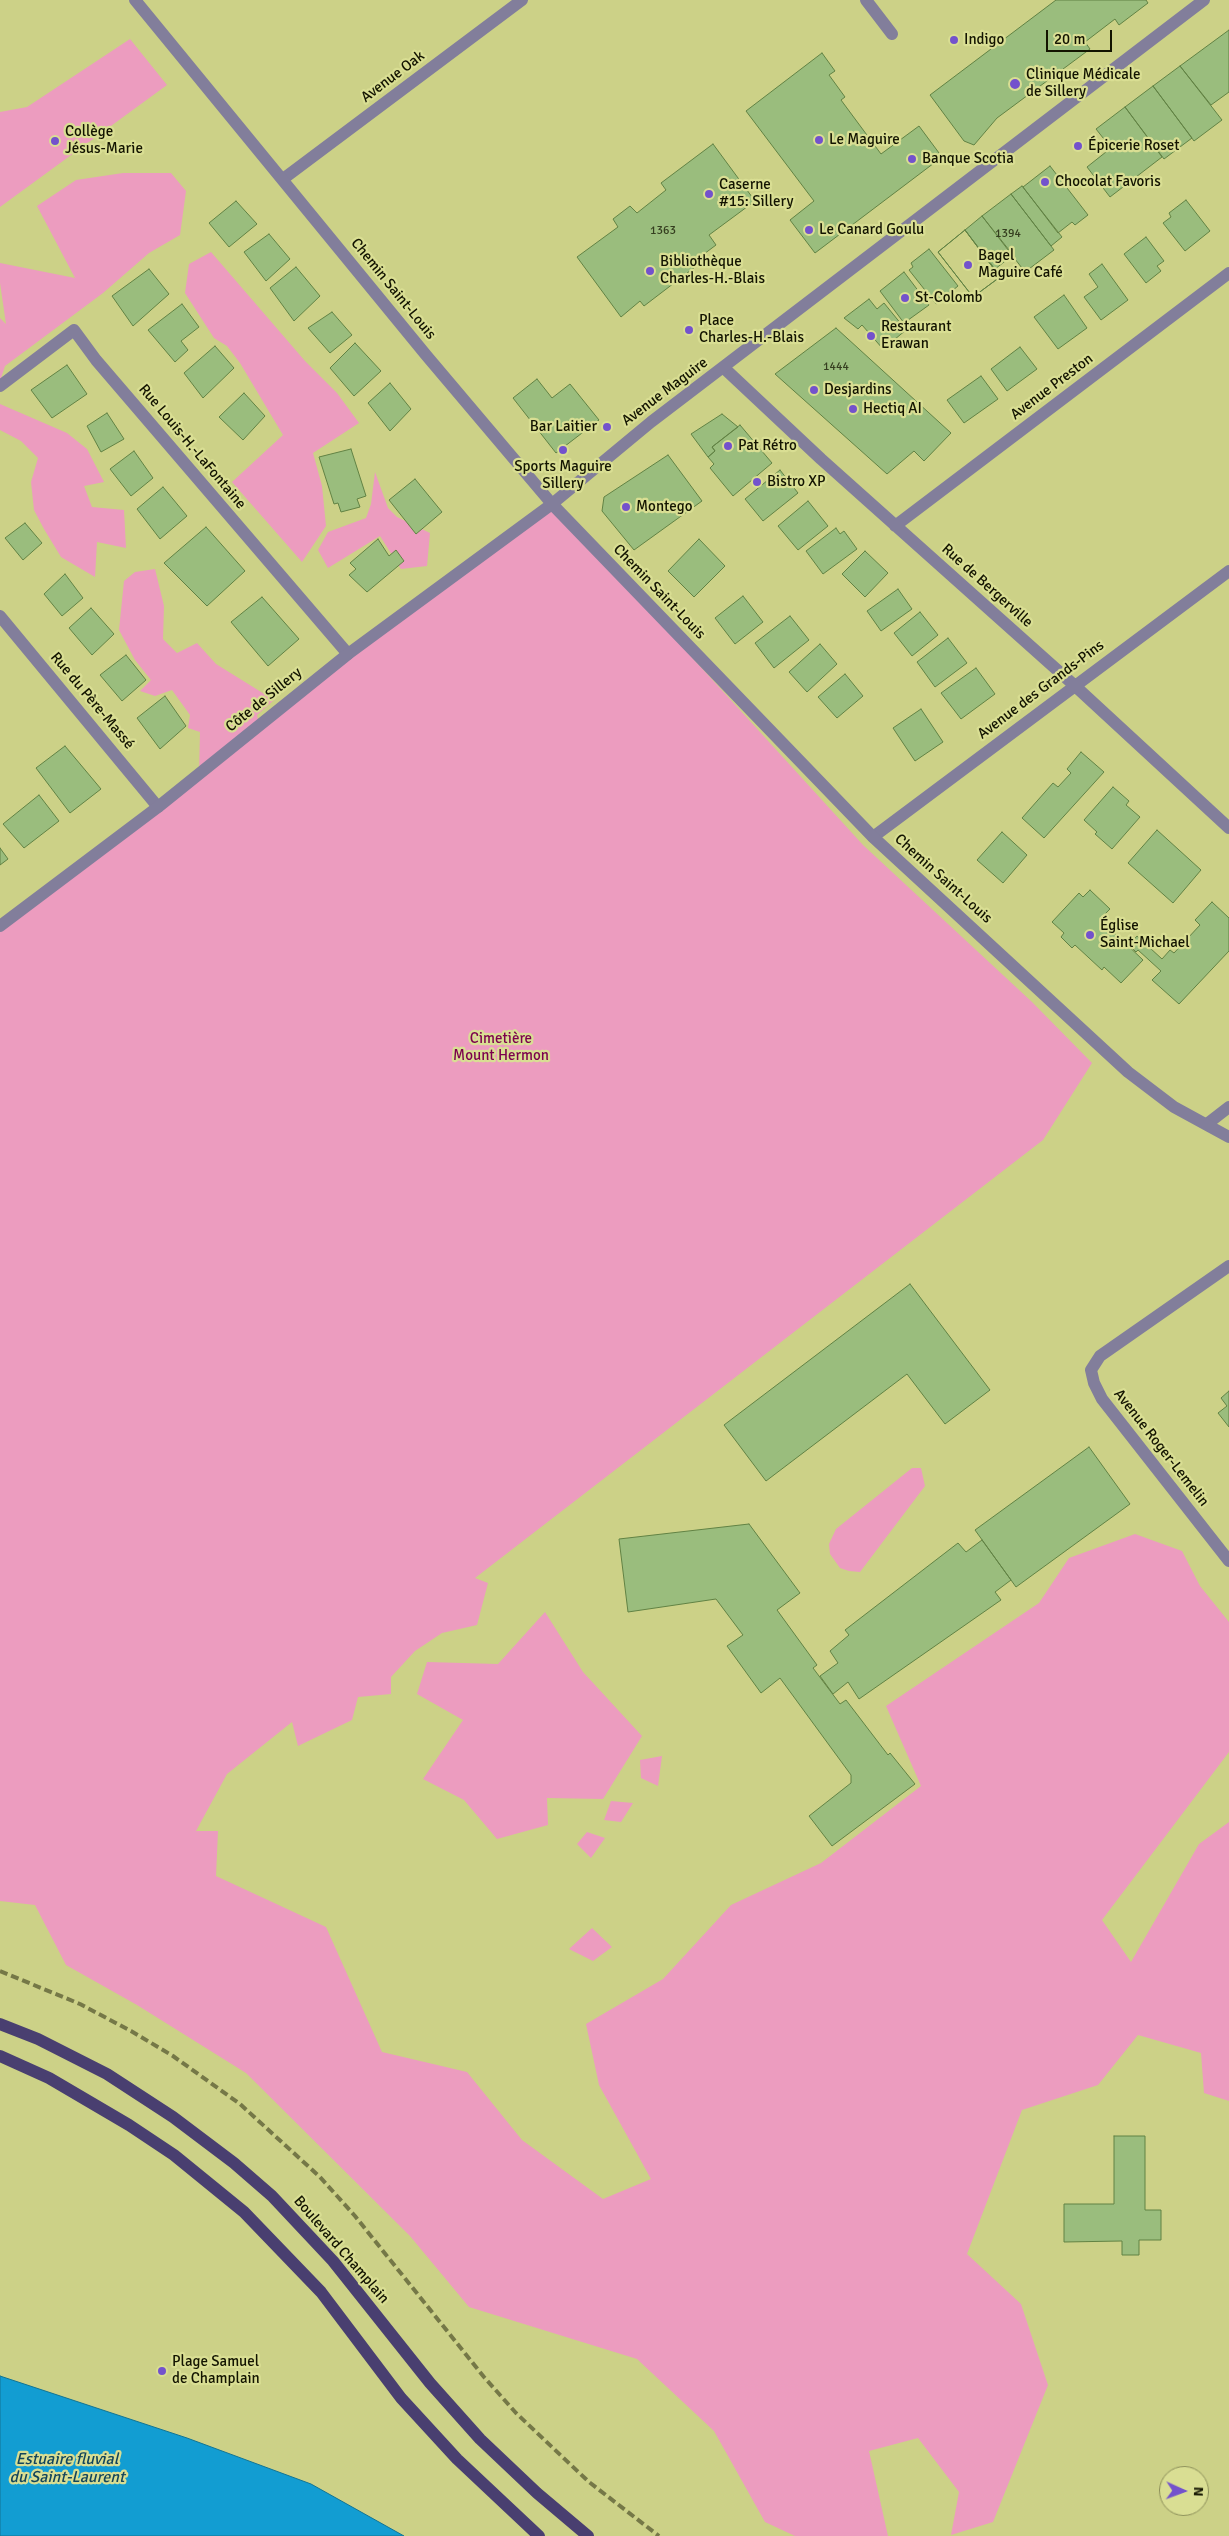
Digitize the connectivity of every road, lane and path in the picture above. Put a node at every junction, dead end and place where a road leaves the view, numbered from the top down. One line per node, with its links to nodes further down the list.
1 (135, 0): 6 (street, Chemin Saint-Louis)
2 (522, 0): 6 (street, Avenue Oak)
3 (866, 0): 5 (street)
4 (1204, 0): 8 (street, Avenue Maguire)
5 (892, 34)
6 (283, 179): 10 (street, Chemin Saint-Louis)
7 (1229, 273): 11 (street, Avenue Preston)
8 (724, 368): 10 (street, Avenue Maguire); 11 (street, Rue de Bergerville)
9 (0, 386): 14 (street, Rue Louis-H.-LaFontaine)
10 (552, 504): 14 (street, Côte de Sillery); 18 (street, Chemin Saint-Louis)
11 (896, 526): 15 (street, Rue de Bergerville)
12 (1229, 571): 15 (street, Avenue des Grands-Pins)
13 (0, 616): 16 (street, Rue du Père-Massé)
14 (348, 654): 16 (street, Côte de Sillery)
15 (1074, 685): 17 (street, Rue de Bergerville); 18 (street, Avenue des Grands-Pins)
16 (158, 807): 19 (street, Côte de Sillery)
17 (1229, 828)
18 (873, 837): 21 (street, Chemin Saint-Louis)
19 (0, 926)
20 (1229, 1107): 21 (street)
21 (1207, 1124): 22 (street, Chemin Saint-Louis)
22 (1229, 1137)
23 (1229, 1266): 24 (street, Avenue Roger-Lemelin)
24 (1229, 1561)
25 (0, 2024): 28 (main road, Boulevard Champlain)
26 (0, 2056): 27 (main road)
27 (539, 2536)
28 (588, 2536)

